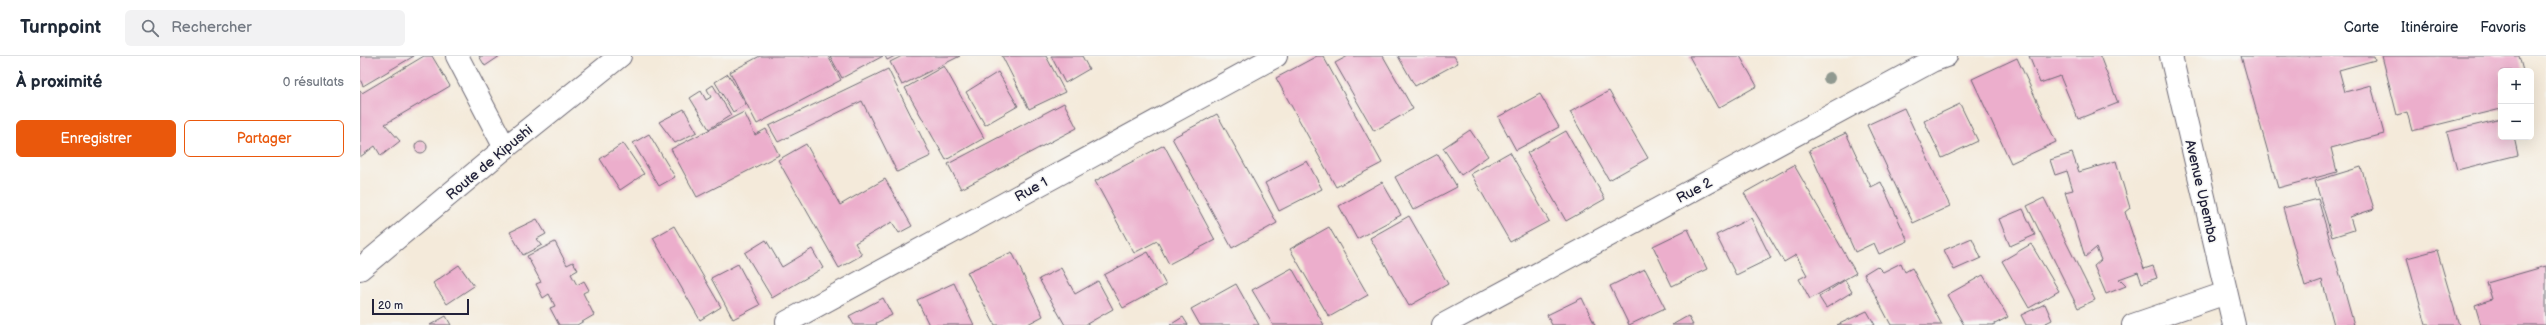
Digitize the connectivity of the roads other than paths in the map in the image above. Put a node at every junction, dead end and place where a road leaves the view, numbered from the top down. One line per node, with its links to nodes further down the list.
1 (457, 56): 6 (main road)
2 (620, 56): 6 (main road, Route de Kipushi)
3 (1276, 56): 9 (main road, Rue 1)
4 (1946, 56): 10 (main road, Rue 2)
5 (2171, 56): 8 (main road, Avenue Upemba)
6 (505, 148): 7 (main road, Route de Kipushi)
7 (360, 270)
8 (2226, 293): 11 (main road); 12 (main road, Avenue Upemba)
9 (787, 322)
10 (1443, 325)
11 (2133, 325)
12 (2234, 325)

